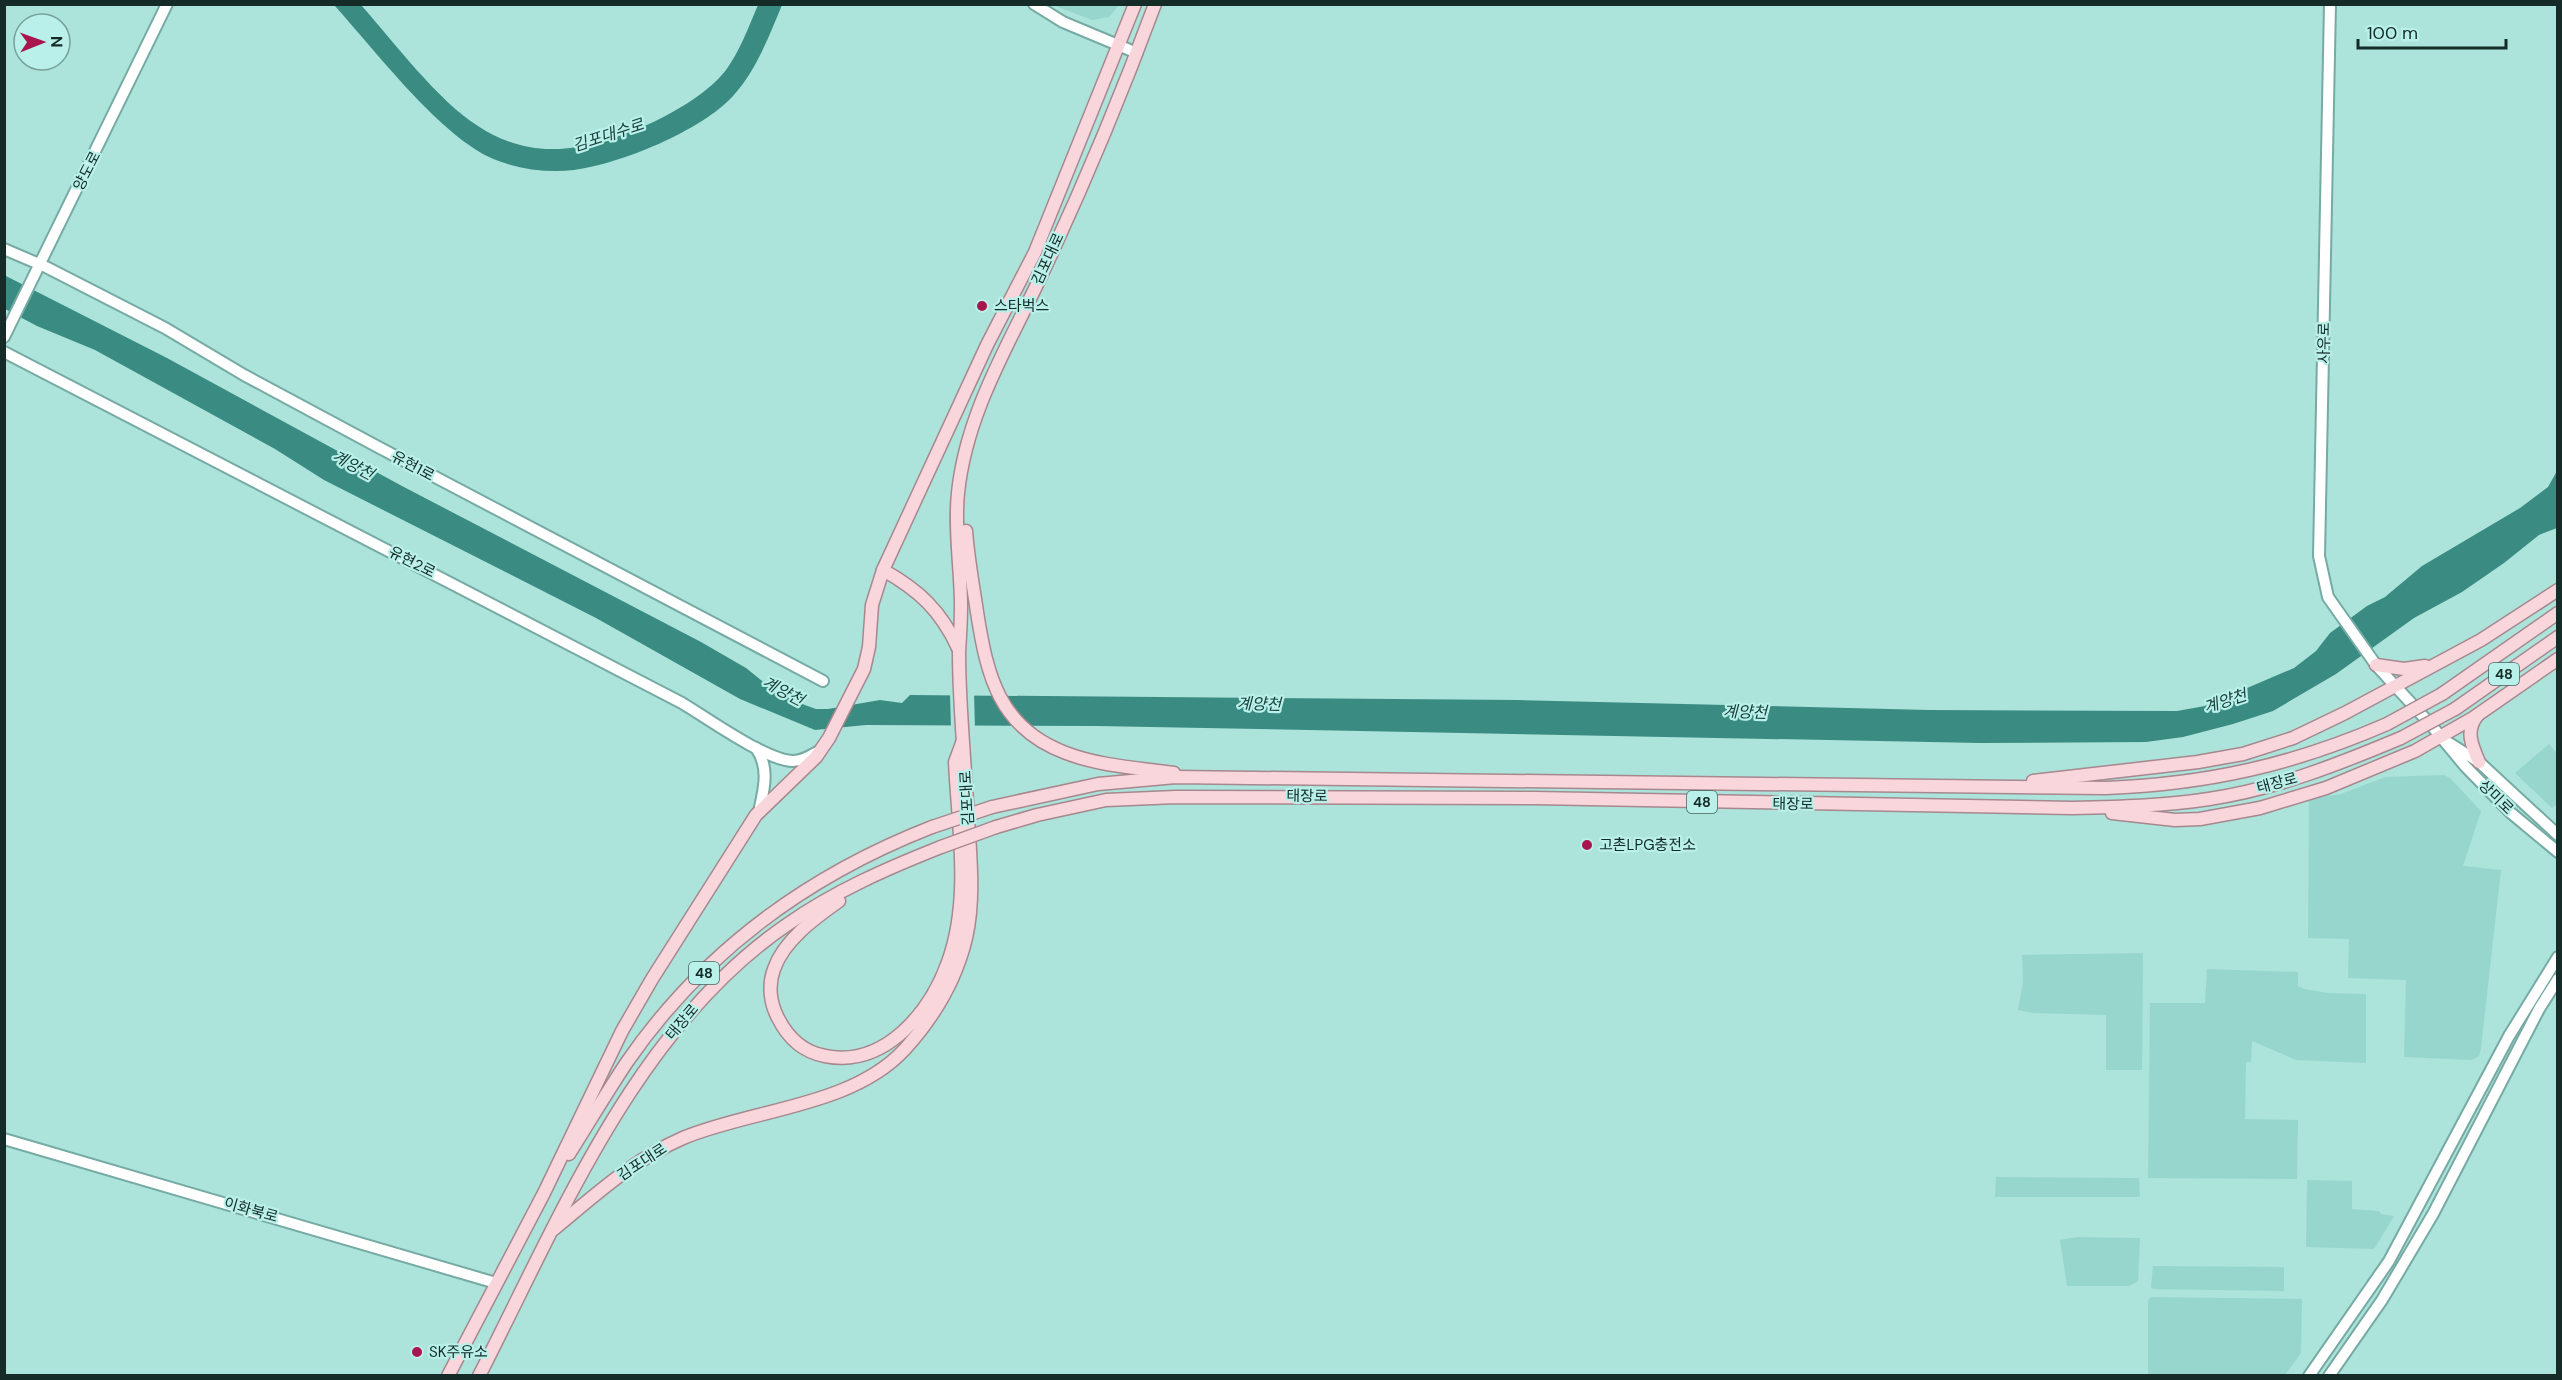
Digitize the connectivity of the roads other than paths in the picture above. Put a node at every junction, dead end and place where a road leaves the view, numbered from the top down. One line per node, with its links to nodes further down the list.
1 (161, 4): 10 (street, 양도로)
2 (167, 4): 10 (street, 양도로)
3 (1135, 4): 7 (main road, 김포대로)
4 (1155, 4): 8 (main road, 김포대로)
5 (2330, 4): 22 (street, 사우로)
6 (1037, 5): 7 (street)
7 (1119, 45): 8 (street); 15 (main road, 김포대로)
8 (1137, 53): 14 (main road, 김포대로)
9 (4, 249): 10 (street, 유현1로)
10 (37, 265): 11 (street, 양도로); 12 (street, 양도로); 23 (street, 유현1로)
11 (4, 321)
12 (4, 337)
13 (4, 352): 28 (street, 유현2로)
14 (963, 459): 19 (main road, 김포대로); 31 (main road)
15 (883, 570): 19 (main road); 29 (main road, 김포대로)
16 (2558, 590): 21 (main road)
17 (2558, 613): 32 (main road, 태장로 / 48, bridge)
18 (2556, 638): 33 (main road, 태장로 / 48, bridge)
19 (959, 652): 27 (main road, 김포대로)
20 (2558, 659): 25 (main road)
21 (2435, 664): 22 (main road); 24 (main road)
22 (2376, 665): 24 (street, 상미로)
23 (822, 681)
24 (2394, 687): 26 (street, 상미로); 32 (main road)
25 (2478, 714): 26 (main road); 30 (main road)
26 (2439, 737): 30 (street, 상미로); 33 (main road); 36 (street, 상미로)
27 (964, 739): 37 (main road); 42 (main road, 김포대로)
28 (756, 747): 29 (street, 유현2로); 34 (street)
29 (822, 749): 34 (main road, 김포대로)
30 (2479, 762): 35 (street, 상미로)
31 (1208, 777): 32 (main road, 태장로 / 48); 41 (main road, 태장로 / 48, bridge)
32 (1987, 786)
33 (2072, 808): 37 (main road, 태장로 / 48, bridge)
34 (759, 812): 41 (main road, 김포대로)
35 (2558, 835)
36 (2558, 852)
37 (878, 872): 42 (main road, 태장로 / 48)
38 (2558, 957): 46 (street)
39 (2558, 979): 47 (street)
40 (4, 1139): 43 (street, 이화북로)
41 (544, 1193): 43 (main road, 김포대로 / 48)
42 (554, 1229): 45 (main road, 김포대로 / 48)
43 (496, 1283): 44 (main road, 김포대로 / 48)
44 (448, 1376)
45 (479, 1376)
46 (2309, 1376)
47 (2329, 1376)

